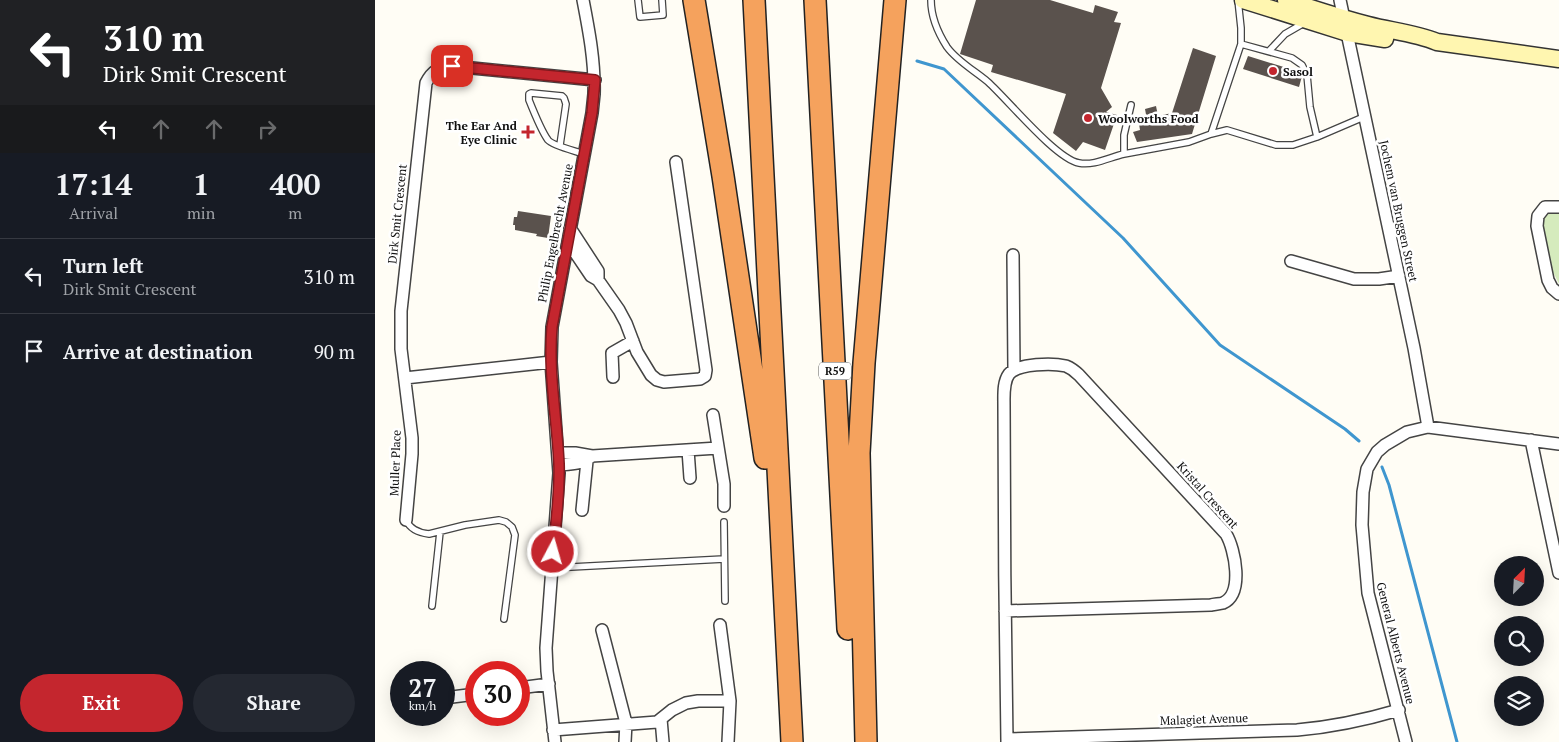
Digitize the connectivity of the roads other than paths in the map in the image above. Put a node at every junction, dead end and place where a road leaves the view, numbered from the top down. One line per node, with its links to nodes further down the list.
1 (583, 0): 18 (street, Philip Engelbrecht Avenue)
2 (638, 0): 3 (lane)
3 (662, 0)
4 (694, 0): 54 (highway)
5 (754, 0): 54 (highway)
6 (815, 0): 77 (highway, R59)
7 (895, 0): 78 (highway)
8 (931, 0): 25 (lane)
9 (1238, 0): 15 (lane)
10 (1243, 0): 13 (street)
11 (1286, 0): 14 (street)
12 (1340, 0): 14 (street, Jochem van Bruggen Street)
13 (1308, 21): 14 (street); 16 (lane)
14 (1346, 26): 17 (street); 20 (street, Jochem van Bruggen Street)
15 (1241, 44): 16 (lane); 21 (lane)
16 (1269, 51): 22 (lane)
17 (1559, 59)
18 (595, 80): 24 (street, Philip Engelbrecht Avenue); 39 (street, Dirk Smit Crescent)
19 (1131, 105): 25 (lane)
20 (1366, 116): 22 (lane); 32 (street, Jochem van Bruggen Street)
21 (1211, 134): 22 (lane); 25 (lane)
22 (1317, 137)
23 (560, 145): 23 (lane); 24 (lane)
24 (584, 154): 28 (street, Philip Engelbrecht Avenue)
25 (1124, 154)
26 (675, 162): 35 (street)
27 (1559, 207): 34 (street)
28 (570, 228): 29 (street, Philip Engelbrecht Avenue); 33 (street)
29 (568, 242): 33 (street); 36 (street, Philip Engelbrecht Avenue)
30 (1013, 255): 37 (street)
31 (1291, 261): 32 (street)
32 (1399, 276): 41 (street, Jochem van Bruggen Street)
33 (598, 280): 35 (street)
34 (1559, 294)
35 (633, 341): 38 (street)
36 (551, 362): 39 (street); 47 (street, Philip Engelbrecht Avenue)
37 (1014, 370): 60 (street); 60 (street, Kristal Crescent)
38 (613, 377)
39 (405, 378): 51 (street, Muller Place)
40 (713, 415): 44 (street)
41 (1428, 427): 42 (street, General Alberts Avenue); 67 (street, General Alberts Avenue)
42 (1531, 440): 43 (street, General Alberts Avenue); 57 (street)
43 (1559, 444)
44 (718, 448): 45 (street); 49 (street)
45 (688, 450): 46 (street); 48 (street)
46 (589, 458): 47 (street); 50 (street)
47 (559, 459): 56 (street, Philip Engelbrecht Avenue)
48 (690, 478)
49 (724, 506)
50 (581, 510)
51 (406, 520): 53 (lane)
52 (723, 522): 55 (lane)
53 (440, 532): 59 (lane); 61 (lane)
54 (782, 552): 76 (highway)
55 (724, 559): 56 (lane); 58 (lane)
56 (552, 568): 64 (street, Philip Engelbrecht Avenue)
57 (1559, 573)
58 (725, 601)
59 (432, 606)
60 (1005, 611): 71 (street)
61 (504, 619)
62 (720, 625): 66 (street)
63 (602, 630): 69 (street)
64 (549, 684): 65 (street); 70 (street, Philip Engelbrecht Avenue)
65 (530, 687)
66 (730, 701): 68 (street); 75 (street)
67 (1399, 710): 71 (street, Malagiet Avenue); 79 (street, General Alberts Avenue)
68 (661, 719): 69 (street); 74 (street)
69 (626, 724): 70 (street); 73 (street)
70 (553, 730): 72 (street, Philip Engelbrecht Avenue)
71 (1007, 740)
72 (555, 742)
73 (625, 742)
74 (663, 742)
75 (728, 742)
76 (792, 742)
77 (854, 742)
78 (866, 742)
79 (1407, 742)

